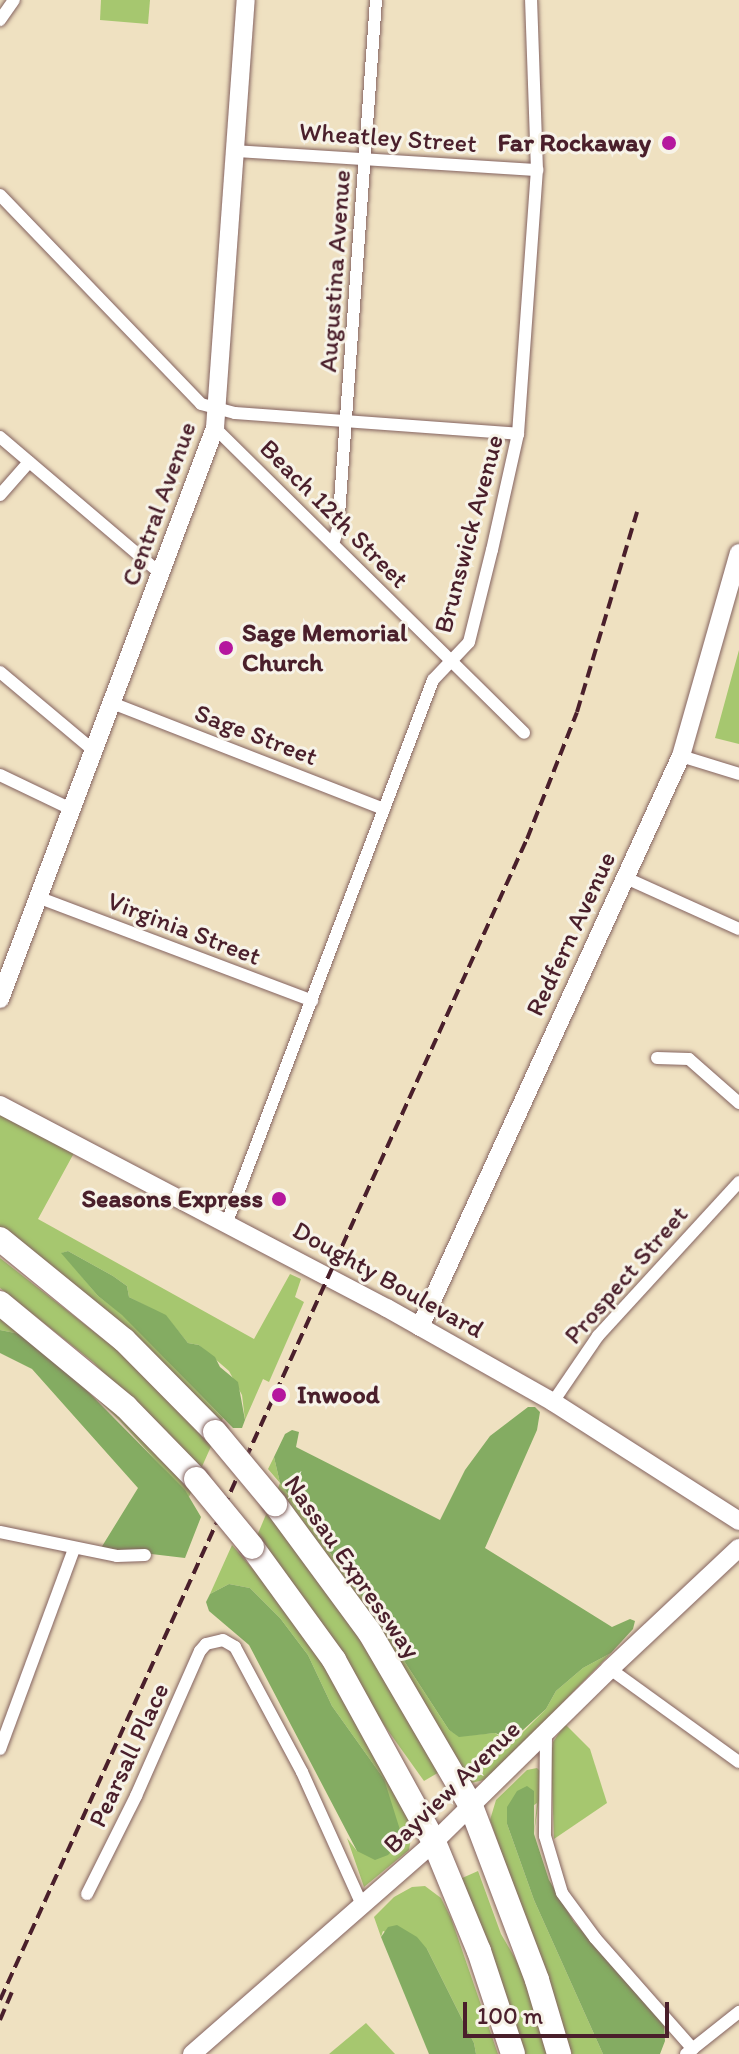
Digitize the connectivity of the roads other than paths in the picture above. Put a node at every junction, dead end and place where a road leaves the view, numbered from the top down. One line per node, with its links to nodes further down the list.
1 (14, 0): 5 (street)
2 (246, 0): 6 (street, Central Avenue)
3 (376, 0): 7 (street, Augustina Avenue)
4 (531, 0): 8 (street, Brunswick Avenue)
5 (0, 20)
6 (235, 151): 7 (street, Wheatley Street); 10 (street, Central Avenue)
7 (365, 158): 8 (street, Wheatley Street); 11 (street, Augustina Avenue)
8 (537, 170): 12 (street, Brunswick Avenue)
9 (0, 195): 10 (street, Beach 12th Street)
10 (217, 418): 11 (street); 16 (street, Beach 12th Street); 18 (street, Central Avenue)
11 (346, 422): 12 (street); 16 (street, Augustina Avenue)
12 (518, 434): 19 (street, Brunswick Avenue)
13 (0, 437): 14 (street)
14 (29, 462): 15 (street); 18 (street)
15 (0, 495)
16 (333, 544): 19 (street, Beach 12th Street)
17 (739, 553): 24 (street, Redfern Avenue)
18 (162, 575): 21 (street, Central Avenue)
19 (451, 661): 22 (street, Beach 12th Street); 27 (street, Brunswick Avenue)
20 (0, 672): 23 (street)
21 (112, 703): 23 (street, Central Avenue); 27 (street, Sage Street)
22 (524, 733)
23 (94, 751): 28 (street, Central Avenue)
24 (681, 756): 25 (street); 29 (street, Redfern Avenue)
25 (739, 774)
26 (0, 775): 28 (street)
27 (384, 809): 33 (street, Brunswick Avenue)
28 (73, 810): 30 (street, Central Avenue)
29 (626, 878): 31 (street); 41 (street, Redfern Avenue)
30 (40, 898): 32 (street, Central Avenue); 33 (street, Virginia Street)
31 (739, 929)
32 (0, 999)
33 (312, 1001): 38 (street, Brunswick Avenue)
34 (657, 1058): 35 (street)
35 (739, 1103)
36 (0, 1105): 38 (street, Doughty Boulevard)
37 (739, 1182): 42 (street, Prospect Street)
38 (227, 1222): 41 (street, Doughty Boulevard)
39 (0, 1239): 53 (highway, Nassau Expressway, bridge)
40 (0, 1303): 54 (highway, bridge)
41 (420, 1327): 42 (street, Doughty Boulevard)
42 (553, 1402): 43 (street, Doughty Boulevard)
43 (739, 1521)
44 (0, 1532): 46 (street)
45 (739, 1548): 48 (street, Bayview Avenue)
46 (74, 1549): 47 (street); 49 (street)
47 (145, 1555)
48 (610, 1669): 50 (street, Bayview Avenue); 52 (street)
49 (5, 1724): 51 (street)
50 (546, 1734): 53 (street, Bayview Avenue); 58 (street)
51 (0, 1749)
52 (739, 1762)
53 (471, 1806): 54 (street, Bayview Avenue); 61 (highway, Nassau Expressway)
54 (434, 1842): 56 (street, Bayview Avenue); 60 (highway)
55 (87, 1894): 56 (street, Pearsall Place)
56 (363, 1907): 59 (street, Bayview Avenue)
57 (739, 2012): 58 (street)
58 (690, 2051)
59 (192, 2054)
60 (513, 2054)
61 (559, 2054)

